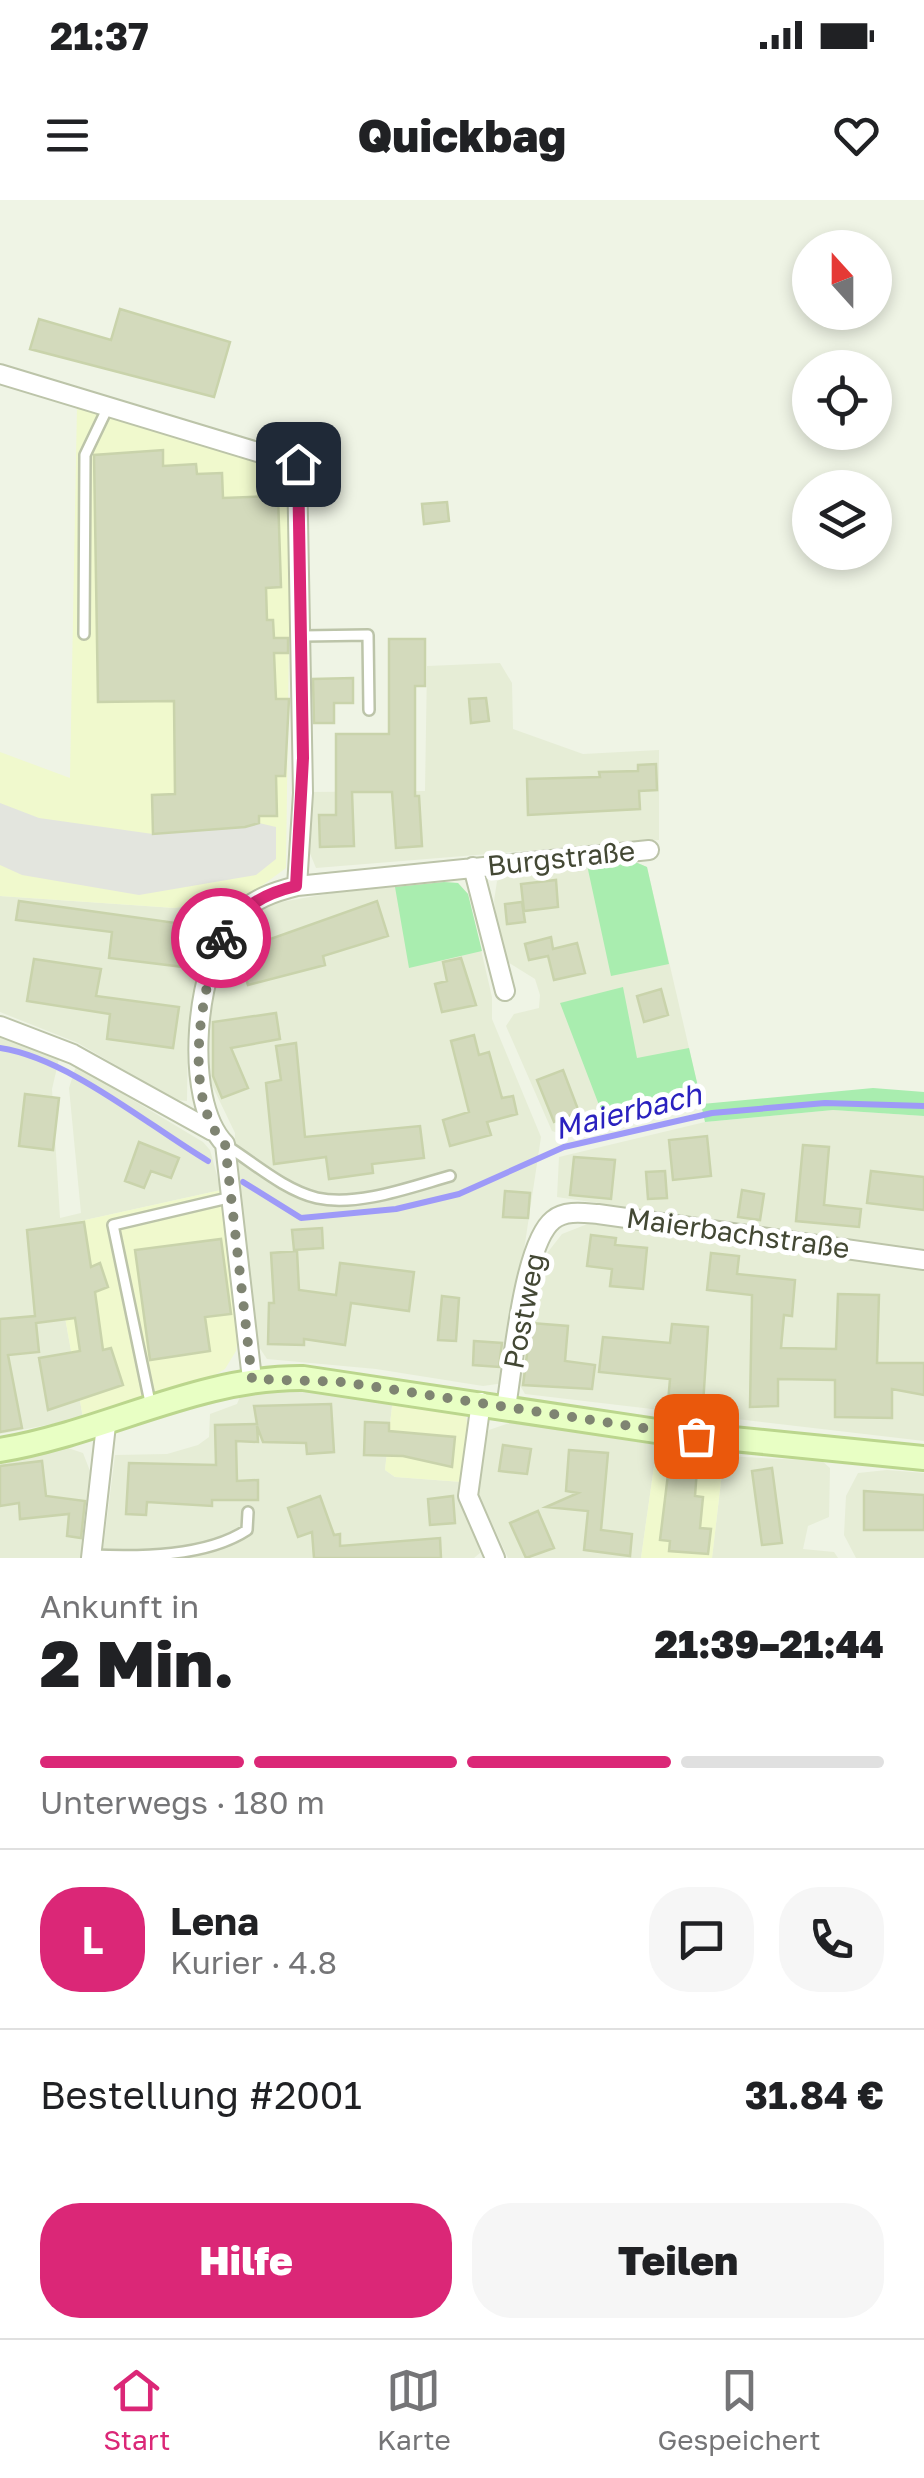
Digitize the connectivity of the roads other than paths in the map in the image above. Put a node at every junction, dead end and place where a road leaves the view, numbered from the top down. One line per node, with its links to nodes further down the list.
1 (0, 374): 2 (street)
2 (108, 407): 3 (lane); 4 (street)
3 (84, 634)
4 (302, 636): 5 (lane); 8 (street)
5 (369, 710)
6 (649, 850): 7 (street, Burgstraße)
7 (473, 867): 8 (street, Burgstraße); 9 (street, Burgstraße)
8 (296, 886): 11 (street, Burgstraße)
9 (505, 991)
10 (0, 1026): 11 (street)
11 (219, 1138): 12 (lane); 13 (street, Burgstraße)
12 (450, 1176)
13 (232, 1197): 16 (street, Burgstraße); 19 (lane)
14 (553, 1220): 15 (street, Maierbachstraße); 18 (street, Postweg)
15 (924, 1260)
16 (252, 1379): 17 (street); 19 (street)
17 (481, 1402): 18 (street); 25 (street)
18 (506, 1407): 22 (street)
19 (151, 1409): 20 (street)
20 (106, 1425): 21 (street); 24 (street)
21 (0, 1450)
22 (924, 1458)
23 (248, 1512): 24 (lane)
24 (92, 1557)
25 (495, 1558)

